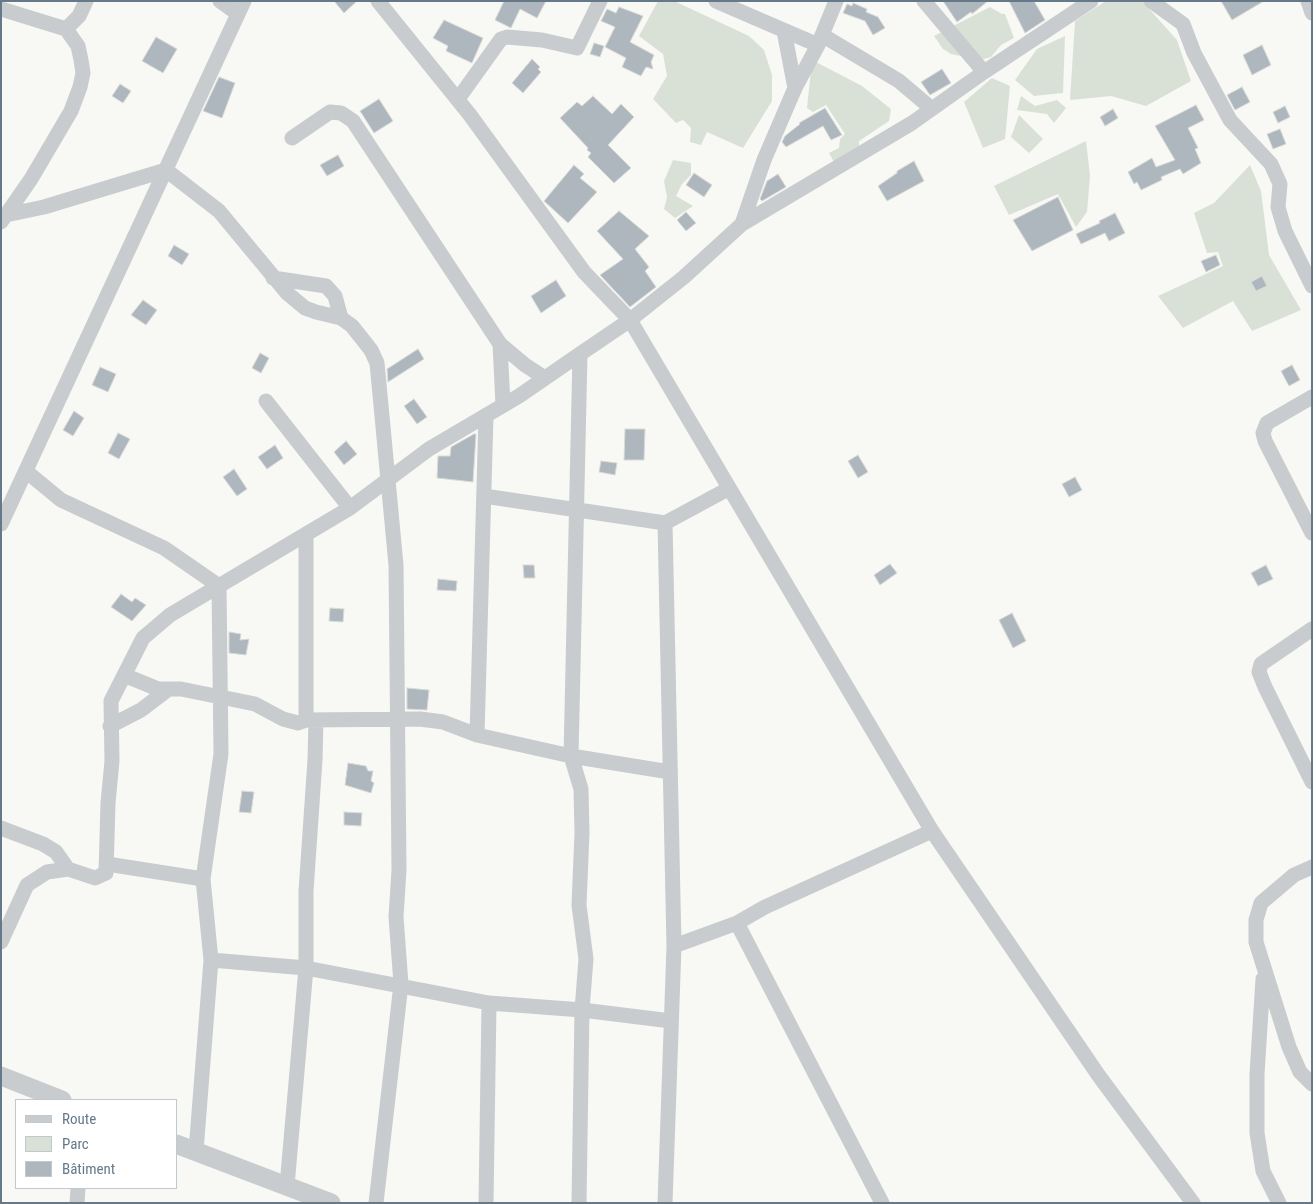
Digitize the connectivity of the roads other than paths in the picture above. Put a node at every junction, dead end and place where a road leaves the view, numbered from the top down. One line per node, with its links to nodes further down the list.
1 (86, 1): 14 (street)
2 (220, 1): 11 (street)
3 (600, 1): 19 (street)
4 (716, 1): 15 (street)
5 (836, 1): 16 (street)
6 (924, 1): 17 (street)
7 (1091, 1): 17 (street)
8 (1151, 1): 26 (street)
9 (1308, 1): 13 (street)
10 (380, 2): 19 (street)
11 (241, 7): 22 (street)
12 (1, 9): 14 (street)
13 (1312, 13)
14 (66, 28): 23 (street)
15 (784, 31): 16 (street); 18 (street)
16 (820, 40): 18 (street); 20 (street)
17 (984, 72): 20 (street)
18 (795, 88): 24 (street)
19 (458, 99): 28 (street)
20 (932, 109): 24 (street)
21 (292, 138): 29 (street)
22 (166, 170): 23 (street); 25 (street); 36 (street)
23 (3, 218)
24 (742, 224): 28 (street)
25 (273, 278): 27 (street); 27 (street)
26 (1312, 286)
27 (341, 318): 37 (street)
28 (630, 320): 30 (street); 38 (street)
29 (500, 344): 31 (street); 34 (street)
30 (580, 354): 31 (street); 41 (street)
31 (545, 378): 34 (street)
32 (1312, 397): 44 (street)
33 (266, 401): 40 (street)
34 (503, 405): 35 (street)
35 (486, 416): 37 (street); 39 (street)
36 (27, 472): 43 (street); 46 (street)
37 (389, 481): 40 (street); 51 (street)
38 (728, 489): 42 (street); 59 (street)
39 (484, 496): 41 (street); 54 (street)
40 (350, 508): 45 (street)
41 (576, 511): 42 (street); 55 (street)
42 (665, 523): 56 (street)
43 (1, 524)
44 (1312, 533)
45 (306, 534): 46 (street); 52 (street)
46 (219, 586): 48 (street); 50 (street)
47 (1312, 628): 57 (street)
48 (124, 675): 49 (street); 53 (street)
49 (166, 690): 50 (street); 53 (street)
50 (220, 697): 52 (street); 63 (street)
51 (398, 719): 52 (street); 54 (street); 70 (street)
52 (311, 720): 68 (street)
53 (110, 726): 60 (street)
54 (477, 735): 55 (street)
55 (571, 756): 56 (street); 72 (street)
56 (670, 772): 66 (street)
57 (1312, 782)
58 (1, 828): 62 (street)
59 (932, 831): 64 (street); 88 (street)
60 (107, 864): 62 (street); 63 (street)
61 (1312, 867): 69 (street)
62 (68, 869): 65 (street)
63 (203, 879): 67 (street)
64 (737, 922): 66 (street); 87 (street)
65 (1, 942)
66 (674, 946): 73 (street)
67 (211, 960): 68 (street); 78 (street)
68 (306, 968): 70 (street); 79 (street)
69 (1264, 972): 75 (street); 89 (street)
70 (401, 984): 71 (street); 83 (street)
71 (489, 1003): 72 (street); 84 (street)
72 (582, 1010): 73 (street); 85 (street)
73 (672, 1021): 86 (street)
74 (1, 1076): 76 (street)
75 (1312, 1084)
76 (59, 1099)
77 (178, 1145): 78 (street)
78 (196, 1151): 79 (street)
79 (287, 1186): 82 (street)
80 (78, 1189): 81 (street)
81 (77, 1203)
82 (331, 1203)
83 (376, 1203)
84 (486, 1203)
85 (579, 1203)
86 (665, 1203)
87 (882, 1203)
88 (1194, 1203)
89 (1279, 1203)

